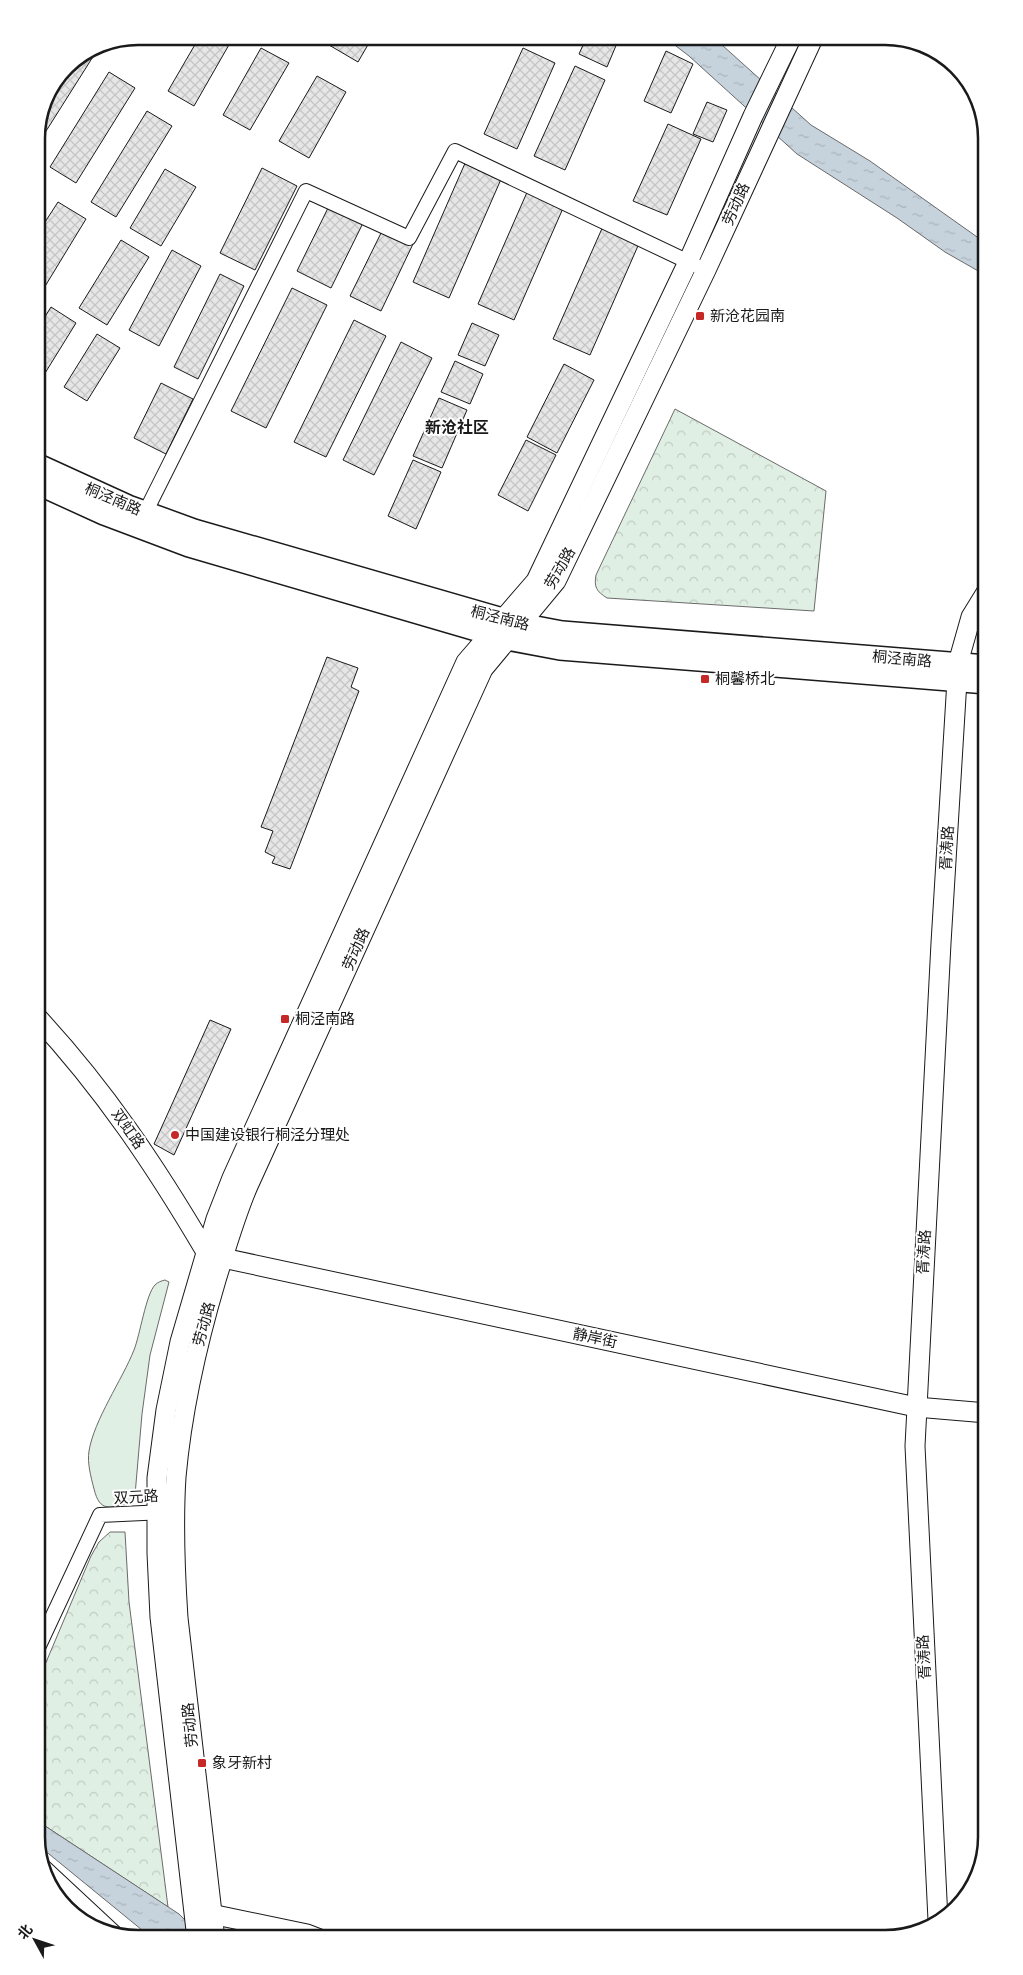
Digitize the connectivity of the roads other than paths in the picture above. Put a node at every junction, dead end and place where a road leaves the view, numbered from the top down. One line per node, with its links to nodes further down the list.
1 (788, 45): 3 (main road, 劳动路)
2 (810, 45): 4 (main road, 劳动路)
3 (688, 262): 4 (street); 7 (street); 9 (main road, 劳动路)
4 (706, 270): 9 (main road, 劳动路)
5 (45, 468): 7 (main road, 桐泾南路)
6 (45, 487): 9 (main road, 桐泾南路)
7 (145, 513): 9 (main road, 桐泾南路)
8 (978, 606): 11 (main road, 胥涛路)
9 (505, 630): 11 (main road, 桐泾南路); 14 (main road, 劳动路)
10 (978, 668): 11 (main road, 桐泾南路)
11 (958, 672): 12 (main road, 桐泾南路); 15 (main road, 胥涛路)
12 (978, 680)
13 (45, 1026): 14 (main road, 双虹路)
14 (214, 1255): 15 (main road, 静岸街); 17 (main road, 劳动路)
15 (916, 1407): 16 (main road, 静岸街); 20 (main road, 胥涛路)
16 (978, 1412)
17 (166, 1512): 18 (street, 双元路); 21 (main road, 劳动路)
18 (45, 1633)
19 (54, 1876): 22 (street)
20 (938, 1913)
21 (200, 1916): 23 (main road, 劳动路); 24 (main road, 劳动路); 25 (main road)
22 (105, 1924)
23 (198, 1930)
24 (209, 1930)
25 (284, 1930)

